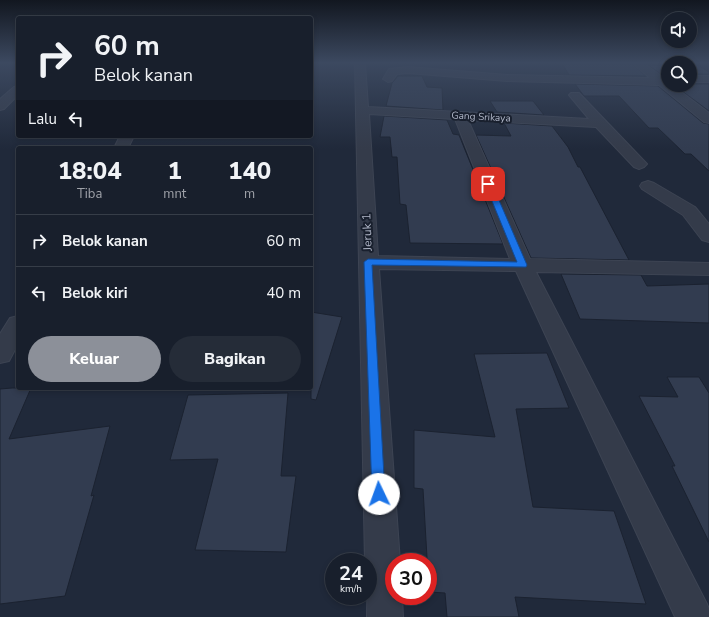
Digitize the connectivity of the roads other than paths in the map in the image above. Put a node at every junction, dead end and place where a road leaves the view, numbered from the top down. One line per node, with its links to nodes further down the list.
1 (15, 92): 5 (street)
2 (361, 92): 6 (street, Jeruk 1)
3 (677, 92): 8 (street)
4 (575, 95): 9 (street)
5 (0, 106)
6 (362, 110): 7 (street, Gang Srikaya); 13 (street, Jeruk 1)
7 (460, 116): 9 (street, Gang Srikaya); 14 (street)
8 (709, 119)
9 (600, 124): 10 (street)
10 (639, 164)
11 (648, 186): 12 (street)
12 (709, 236)
13 (368, 262): 14 (street); 18 (street, Jeruk 1)
14 (523, 265): 15 (street); 19 (street)
15 (709, 269)
16 (16, 327): 17 (street)
17 (0, 354)
18 (384, 617)
19 (694, 617)

